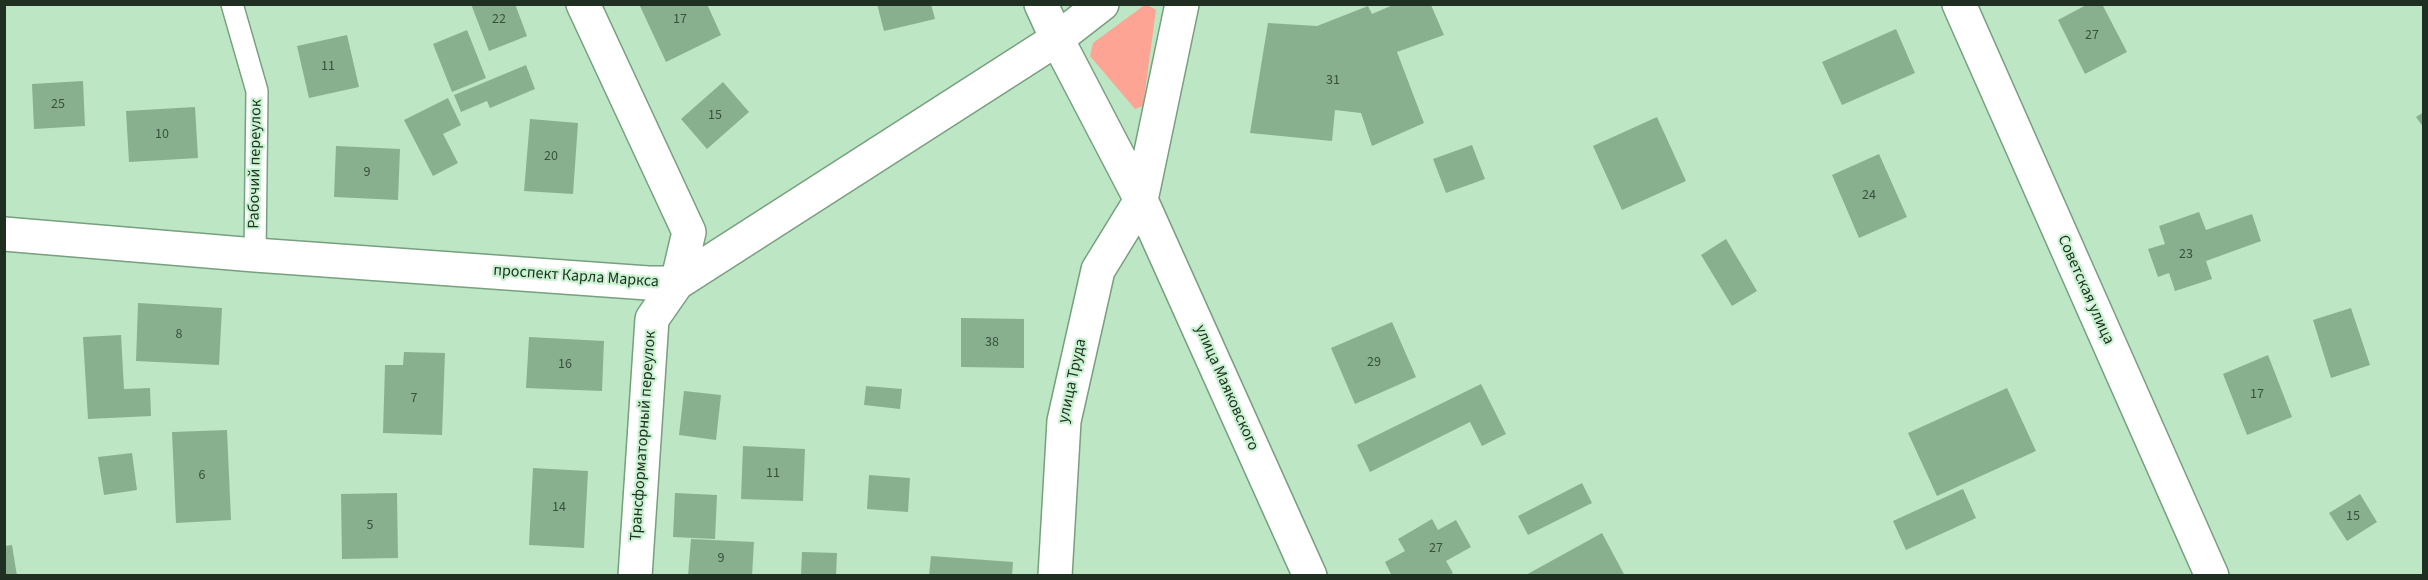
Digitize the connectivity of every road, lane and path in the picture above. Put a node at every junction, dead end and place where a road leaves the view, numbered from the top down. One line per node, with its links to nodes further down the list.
1 (232, 4): 10 (lane, Рабочий переулок)
2 (583, 4): 11 (street, Трансформаторный переулок)
3 (1041, 4): 7 (street, улица Маяковского)
4 (1102, 4): 7 (street, проспект Карла Маркса)
5 (1182, 4): 8 (street)
6 (1959, 4): 15 (street, Советская улица)
7 (1057, 39): 8 (street, улица Маяковского); 11 (street, проспект Карла Маркса)
8 (1141, 200): 13 (street, улица Труда); 14 (street, улица Маяковского)
9 (4, 234): 10 (street, проспект Карла Маркса)
10 (255, 255): 11 (street, проспект Карла Маркса)
11 (677, 283): 12 (street, Трансформаторный переулок)
12 (635, 576)
13 (1055, 576)
14 (1310, 576)
15 (2212, 576)

